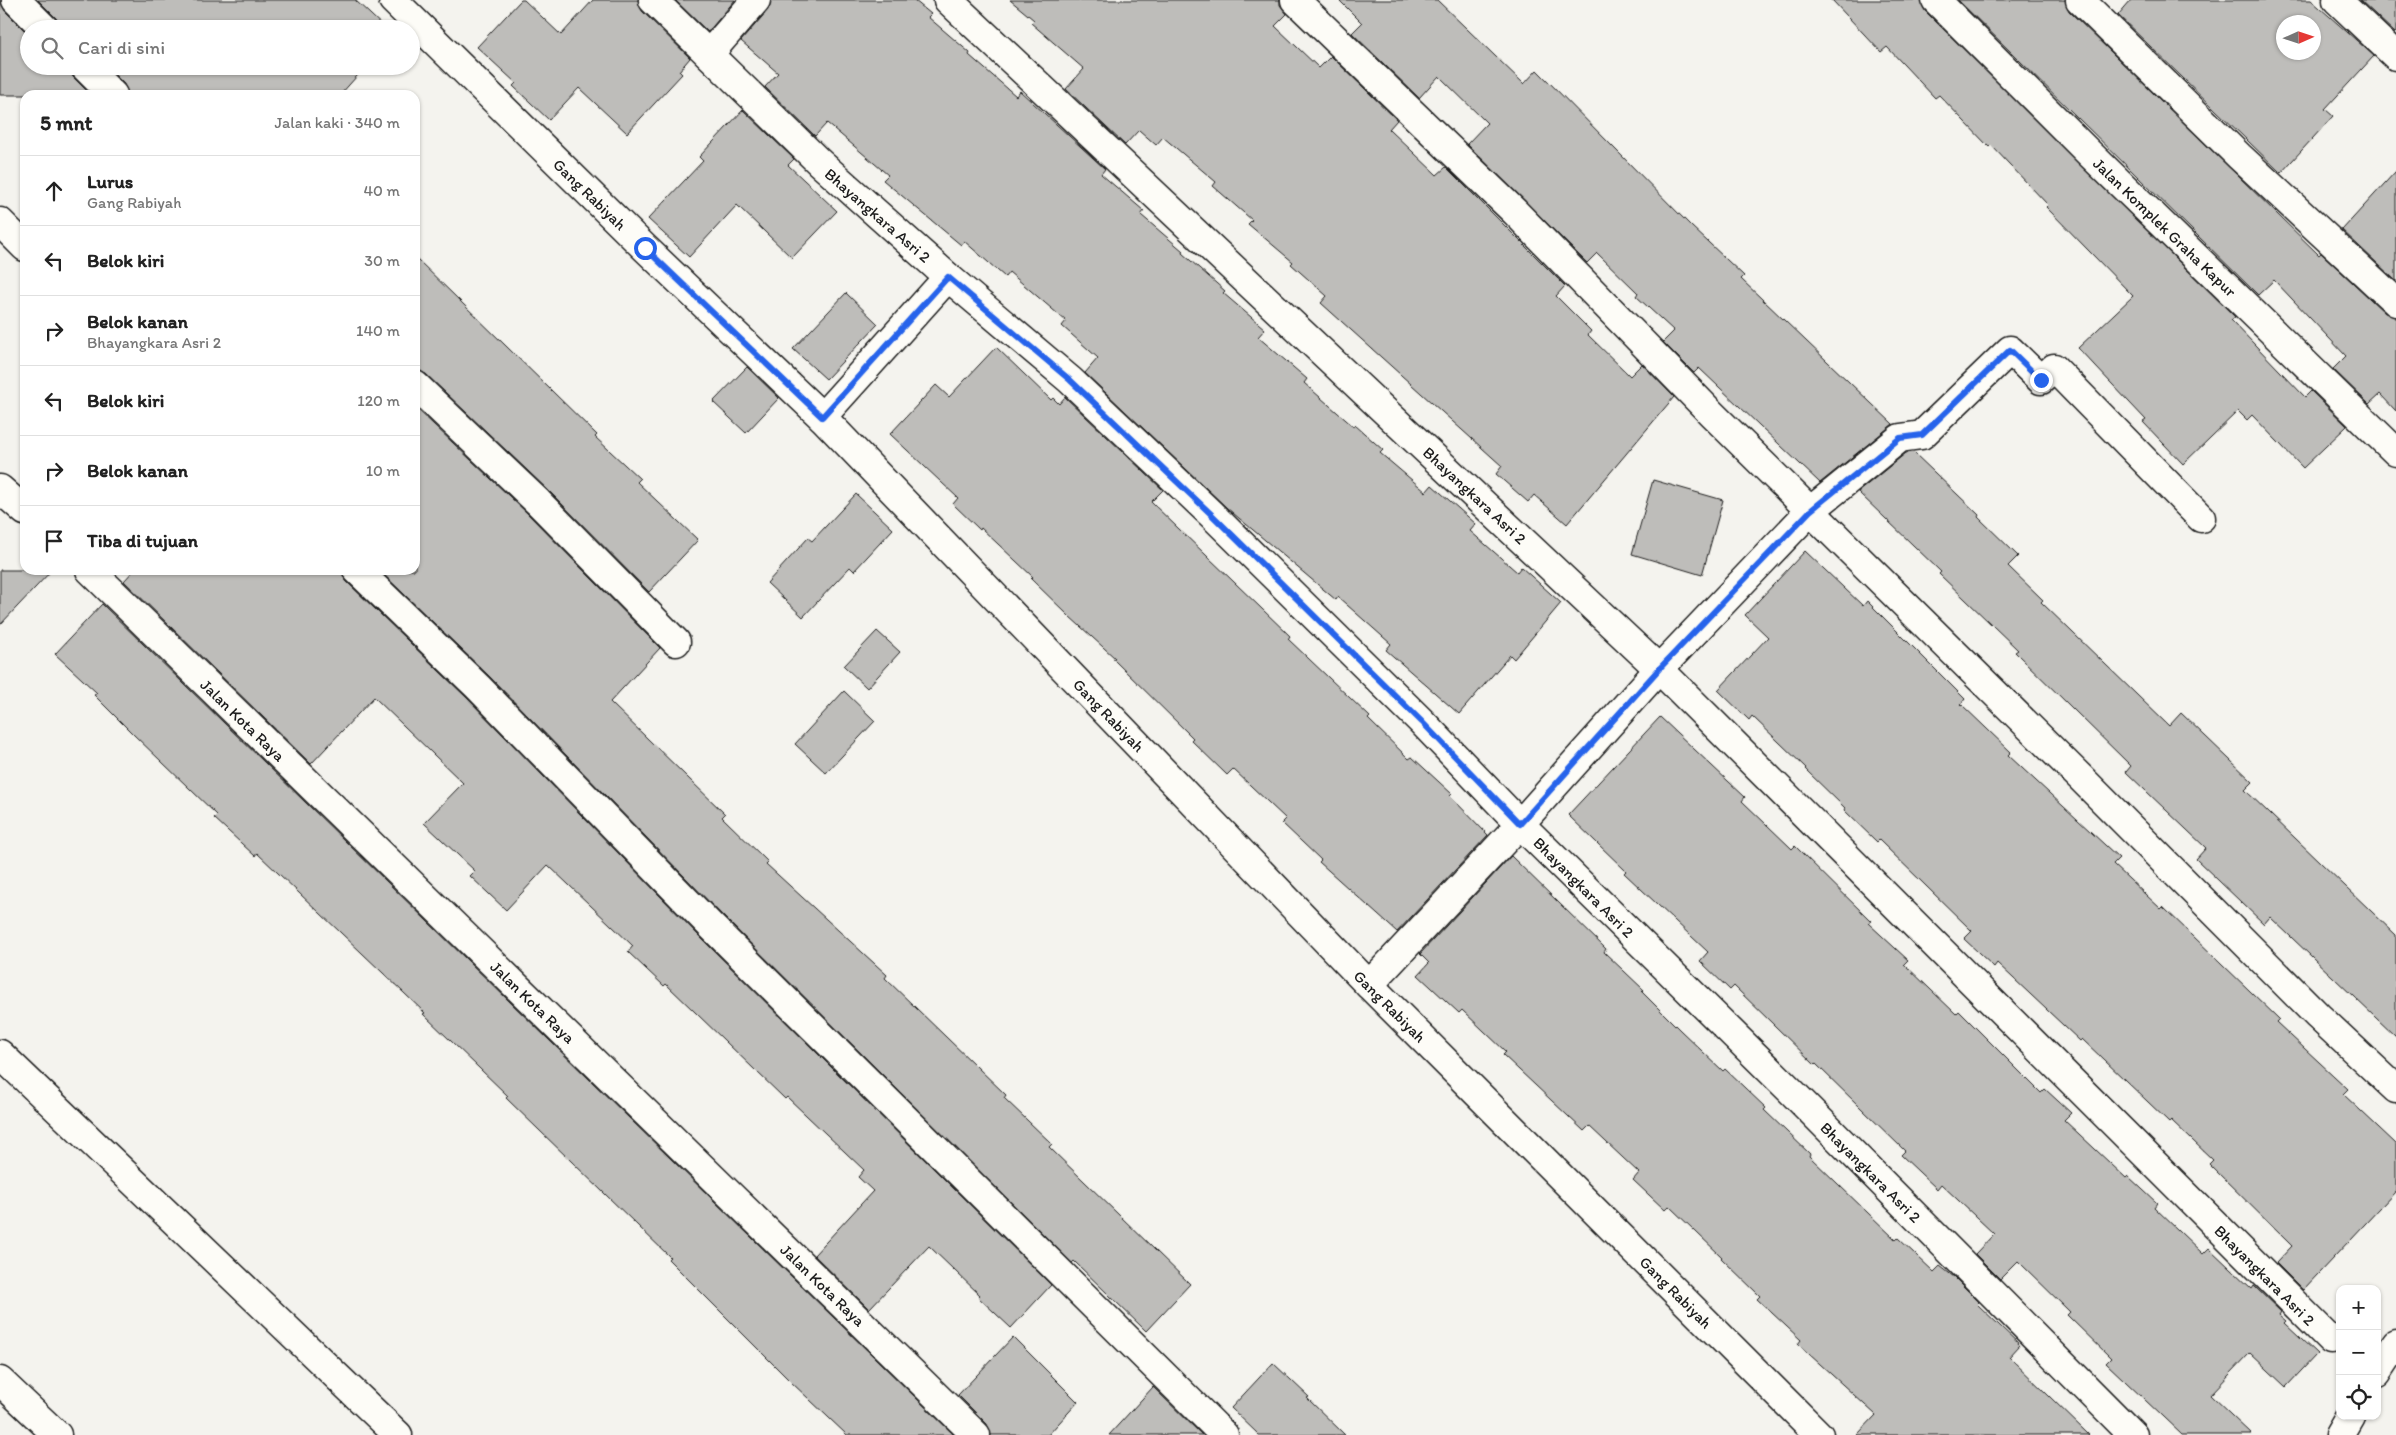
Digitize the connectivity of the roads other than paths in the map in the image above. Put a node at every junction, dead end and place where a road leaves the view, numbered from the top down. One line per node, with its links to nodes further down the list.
1 (16, 0): 10 (street)
2 (393, 0): 11 (street, Gang Rabiyah)
3 (653, 0): 14 (street, Bhayangkara Asri 2)
4 (756, 0): 14 (street)
5 (948, 0): 29 (street, Bhayangkara Asri 2)
6 (1295, 0): 24 (street)
7 (1936, 0): 21 (street, Jalan Komplek Graha Kapur)
8 (2080, 0): 18 (street)
9 (2337, 0): 13 (street)
10 (36, 20)
11 (413, 20)
12 (420, 27): 20 (street, Gang Rabiyah)
13 (2392, 45)
14 (709, 54): 17 (street, Bhayangkara Asri 2)
15 (93, 75): 16 (street)
16 (108, 90)
17 (948, 277): 20 (street); 30 (street, Bhayangkara Asri 2)
18 (2396, 302)
19 (420, 390): 28 (street)
20 (822, 417): 31 (street, Gang Rabiyah)
21 (2396, 452)
22 (0, 489): 23 (street)
23 (20, 507)
24 (1810, 511): 25 (street); 29 (street); 33 (street)
25 (2201, 518)
26 (95, 575): 41 (street, Jalan Kota Raya)
27 (363, 575): 42 (street)
28 (676, 642)
29 (1659, 669): 30 (street); 34 (street, Bhayangkara Asri 2)
30 (1520, 824): 31 (street); 44 (street, Bhayangkara Asri 2)
31 (1368, 985): 43 (street, Gang Rabiyah)
32 (0, 1054): 40 (street)
33 (2396, 1089)
34 (2331, 1340)
35 (2396, 1344): 36 (street)
36 (2381, 1368)
37 (0, 1381): 39 (street)
38 (2348, 1420): 45 (street)
39 (57, 1435)
40 (398, 1435)
41 (976, 1435)
42 (1224, 1435)
43 (1819, 1435)
44 (2133, 1435)
45 (2339, 1435)

